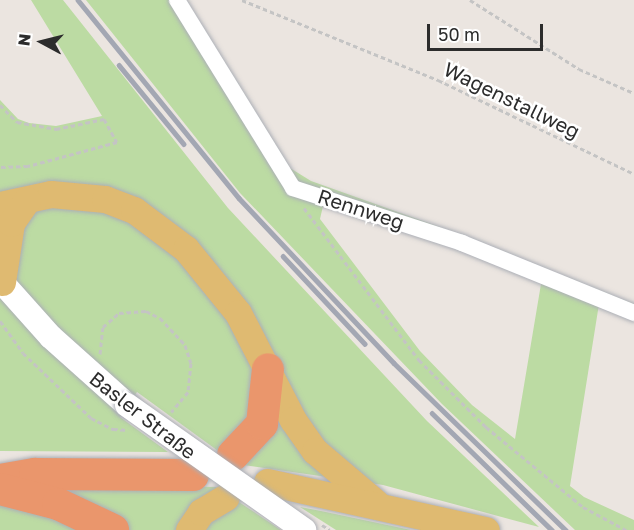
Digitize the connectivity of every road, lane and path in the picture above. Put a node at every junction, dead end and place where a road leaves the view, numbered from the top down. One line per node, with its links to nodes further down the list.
1 (177, 0): 11 (street, Rennweg)
2 (242, 0): 7 (path, Wagenstallweg)
3 (470, 0): 4 (path)
4 (634, 93)
5 (0, 105): 6 (path)
6 (0, 166)
7 (634, 174)
8 (304, 207): 30 (path)
9 (4, 219): 10 (main road); 14 (main road)
10 (1, 281): 28 (main road, Basler Straße, bridge)
11 (634, 313)
12 (0, 321): 16 (path)
13 (101, 359): 15 (path)
14 (268, 369): 17 (highway); 25 (main road)
15 (171, 412)
16 (133, 430)
17 (233, 455)
18 (0, 464): 19 (highway)
19 (35, 474): 20 (highway); 21 (highway)
20 (193, 475)
21 (0, 480)
22 (267, 482): 25 (main road)
23 (0, 489): 26 (highway)
24 (226, 497): 27 (main road)
25 (376, 503): 29 (main road)
26 (113, 530)
27 (189, 530)
28 (304, 530)
29 (486, 530)
30 (626, 530)

